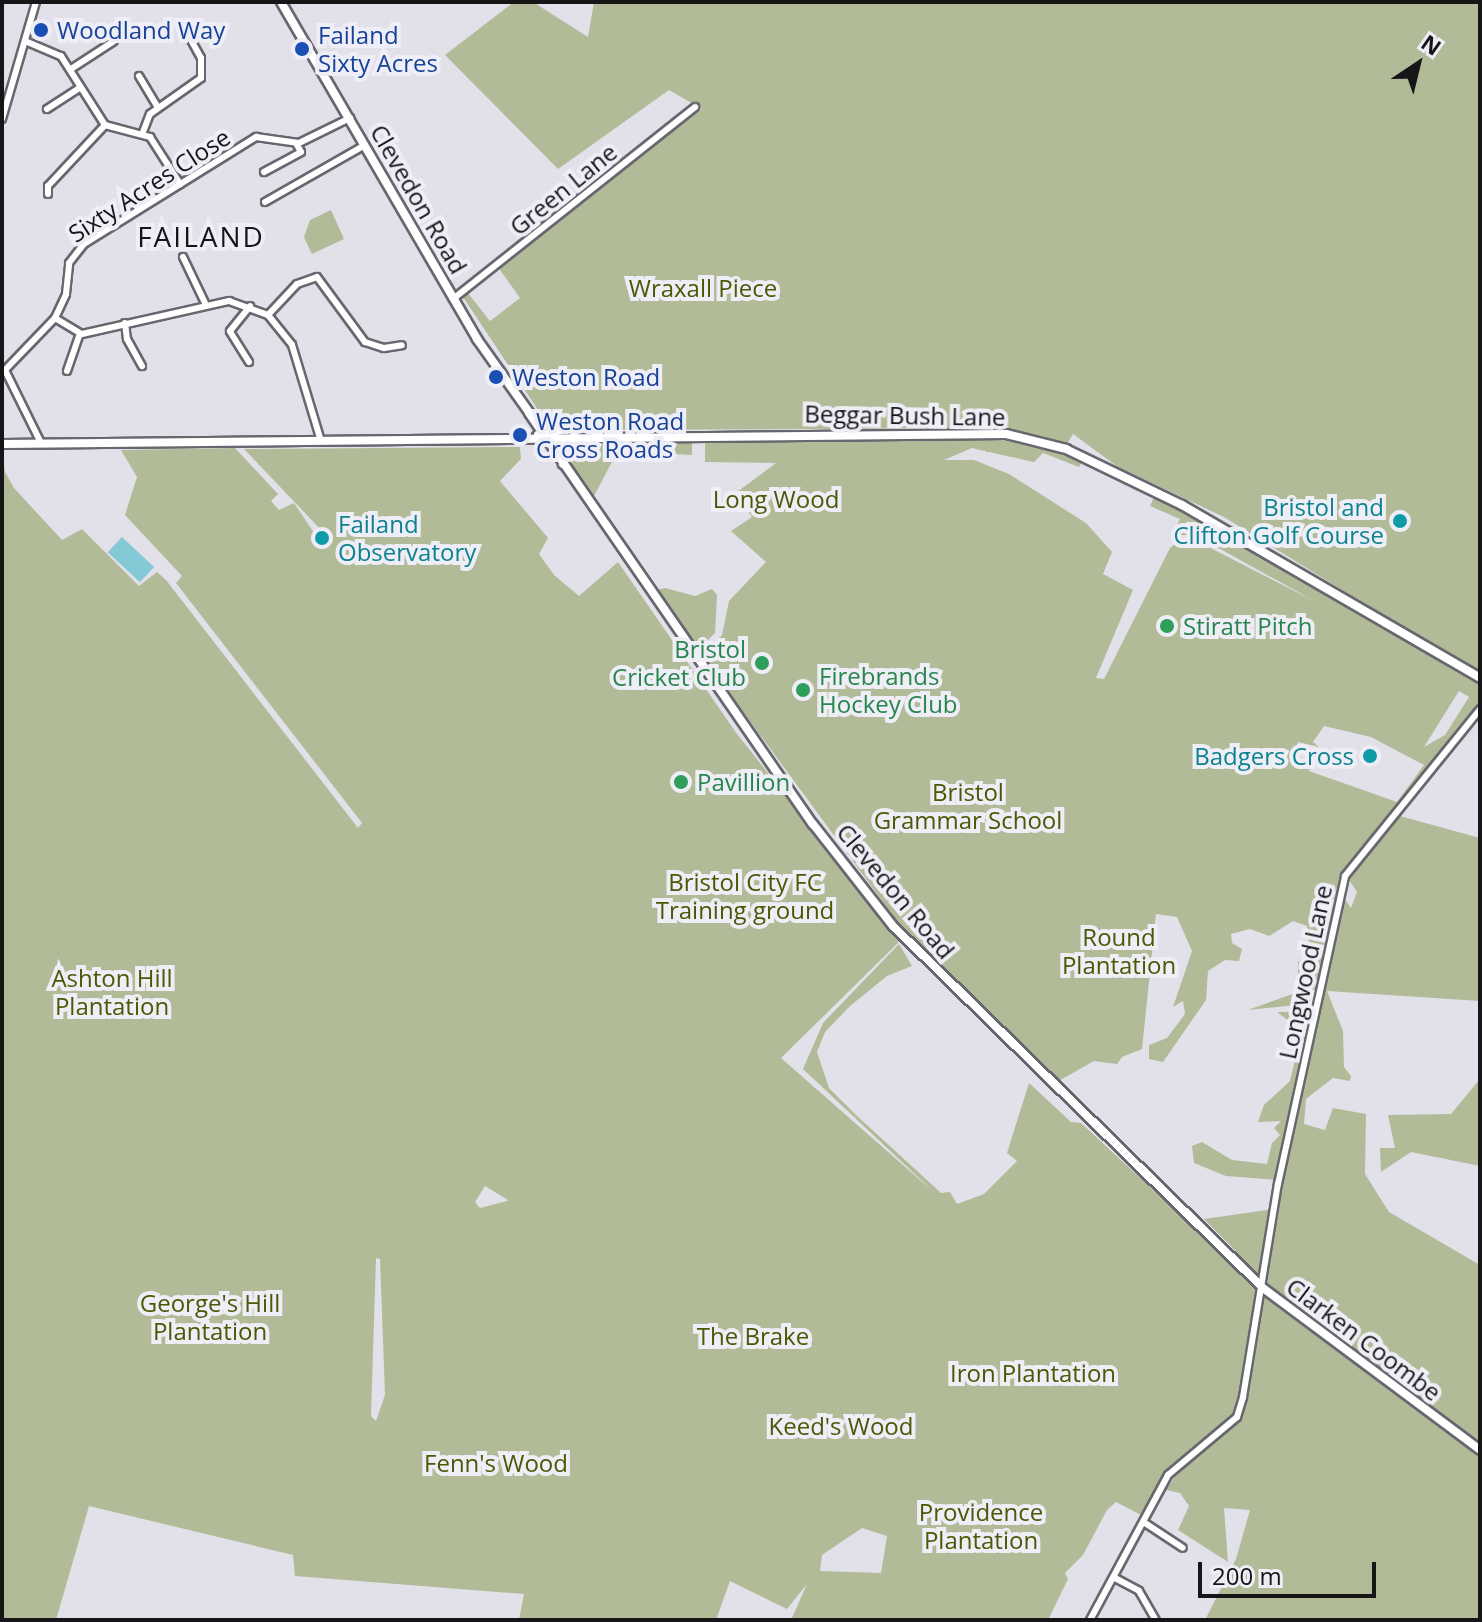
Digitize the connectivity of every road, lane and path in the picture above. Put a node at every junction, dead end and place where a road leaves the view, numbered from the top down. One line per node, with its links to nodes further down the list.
1 (36, 2): 4 (street)
2 (281, 2): 12 (main road, Clevedon Road)
3 (190, 33): 11 (street)
4 (25, 41): 6 (street); 13 (street)
5 (114, 41): 6 (street)
6 (71, 69): 8 (street)
7 (143, 79): 11 (street)
8 (81, 87): 10 (street); 14 (street)
9 (695, 107): 23 (street, Green Lane)
10 (53, 108)
11 (158, 108): 15 (street)
12 (350, 118): 16 (street); 17 (main road, Clevedon Road)
13 (2, 119)
14 (105, 125): 15 (street); 20 (street)
15 (143, 132): 19 (street)
16 (296, 143): 18 (street); 19 (street, Sixty Acres Close)
17 (365, 145): 21 (street); 23 (main road, Clevedon Road)
18 (264, 172)
19 (180, 184): 27 (street, Sixty Acres Close)
20 (48, 194)
21 (265, 202)
22 (194, 257): 24 (street)
23 (453, 299): 35 (main road, Clevedon Road)
24 (205, 303): 25 (street); 28 (street)
25 (250, 306): 26 (street); 32 (street)
26 (268, 315): 30 (street); 37 (street)
27 (55, 318): 29 (street); 38 (street)
28 (125, 323): 29 (street); 31 (street)
29 (80, 334): 33 (street)
30 (397, 348)
31 (142, 362)
32 (249, 362)
33 (67, 371)
34 (605, 435): 35 (main road, Beggar Bush Lane); 36 (main road, Beggar Bush Lane); 41 (main road, Beggar Bush Lane)
35 (545, 436): 36 (main road, Beggar Bush Lane); 37 (main road); 40 (main road, Clevedon Road)
36 (574, 436): 40 (main road)
37 (321, 441): 38 (main road)
38 (41, 443): 39 (main road)
39 (2, 444)
40 (563, 464): 43 (main road, Clevedon Road)
41 (1480, 678)
42 (1480, 709): 43 (street, Longwood Lane)
43 (1263, 1288): 44 (main road, Clarken Coombe); 45 (street, Longwood Lane)
44 (1480, 1450)
45 (1145, 1523): 46 (street); 47 (street, Longwood Lane)
46 (1183, 1548)
47 (1115, 1578): 48 (street, Longwood Lane); 49 (street)
48 (1090, 1620)
49 (1156, 1620)

